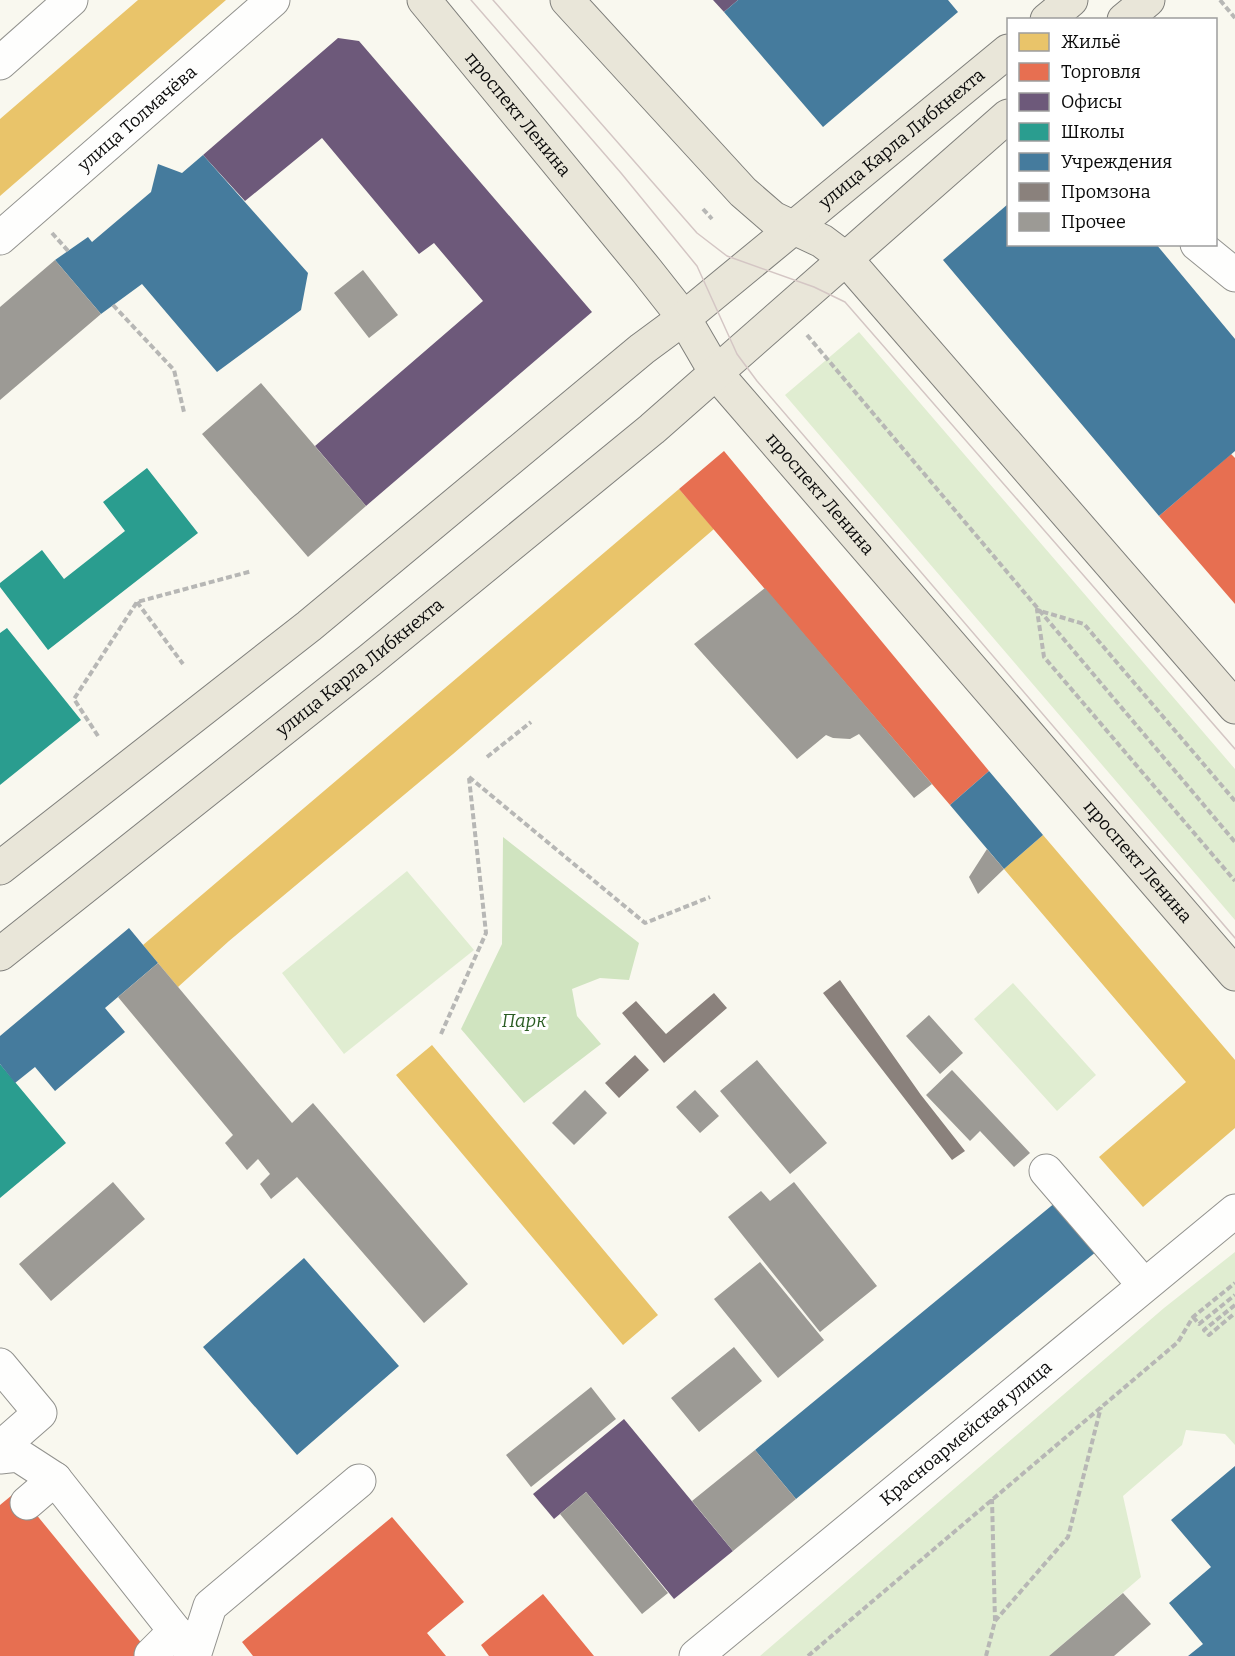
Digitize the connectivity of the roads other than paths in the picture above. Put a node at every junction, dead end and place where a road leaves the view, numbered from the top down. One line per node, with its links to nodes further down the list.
1 (71, 0): 10 (street)
2 (273, 0): 13 (street, улица Толмачёва)
3 (424, 0): 17 (main road, проспект Ленина)
4 (567, 0): 12 (main road)
5 (1071, 0): 7 (main road)
6 (1148, 0): 8 (main road)
7 (1049, 18)
8 (1126, 18)
9 (1007, 52): 12 (main road, улица Карла Либкнехта)
10 (0, 63)
11 (1007, 117): 15 (main road)
12 (795, 227): 15 (main road); 17 (main road, улица Карла Либкнехта)
13 (8, 230)
14 (1199, 246): 16 (street)
15 (846, 259): 18 (main road, улица Карла Либкнехта); 19 (main road)
16 (1235, 275)
17 (684, 318): 18 (main road, проспект Ленина); 20 (main road)
18 (716, 373): 21 (main road, улица Карла Либкнехта); 22 (main road, проспект Ленина)
19 (1235, 707)
20 (0, 868)
21 (0, 954)
22 (1235, 974)
23 (1046, 1171): 25 (street)
24 (1235, 1211): 25 (street, Красноармейская улица)
25 (1144, 1285): 34 (street, Красноармейская улица)
26 (0, 1365): 27 (street)
27 (0, 1448)
28 (0, 1457): 29 (street)
29 (55, 1479): 31 (street); 32 (street)
30 (359, 1481): 32 (street)
31 (27, 1503)
32 (188, 1647): 33 (street)
33 (151, 1655)
34 (696, 1656)

